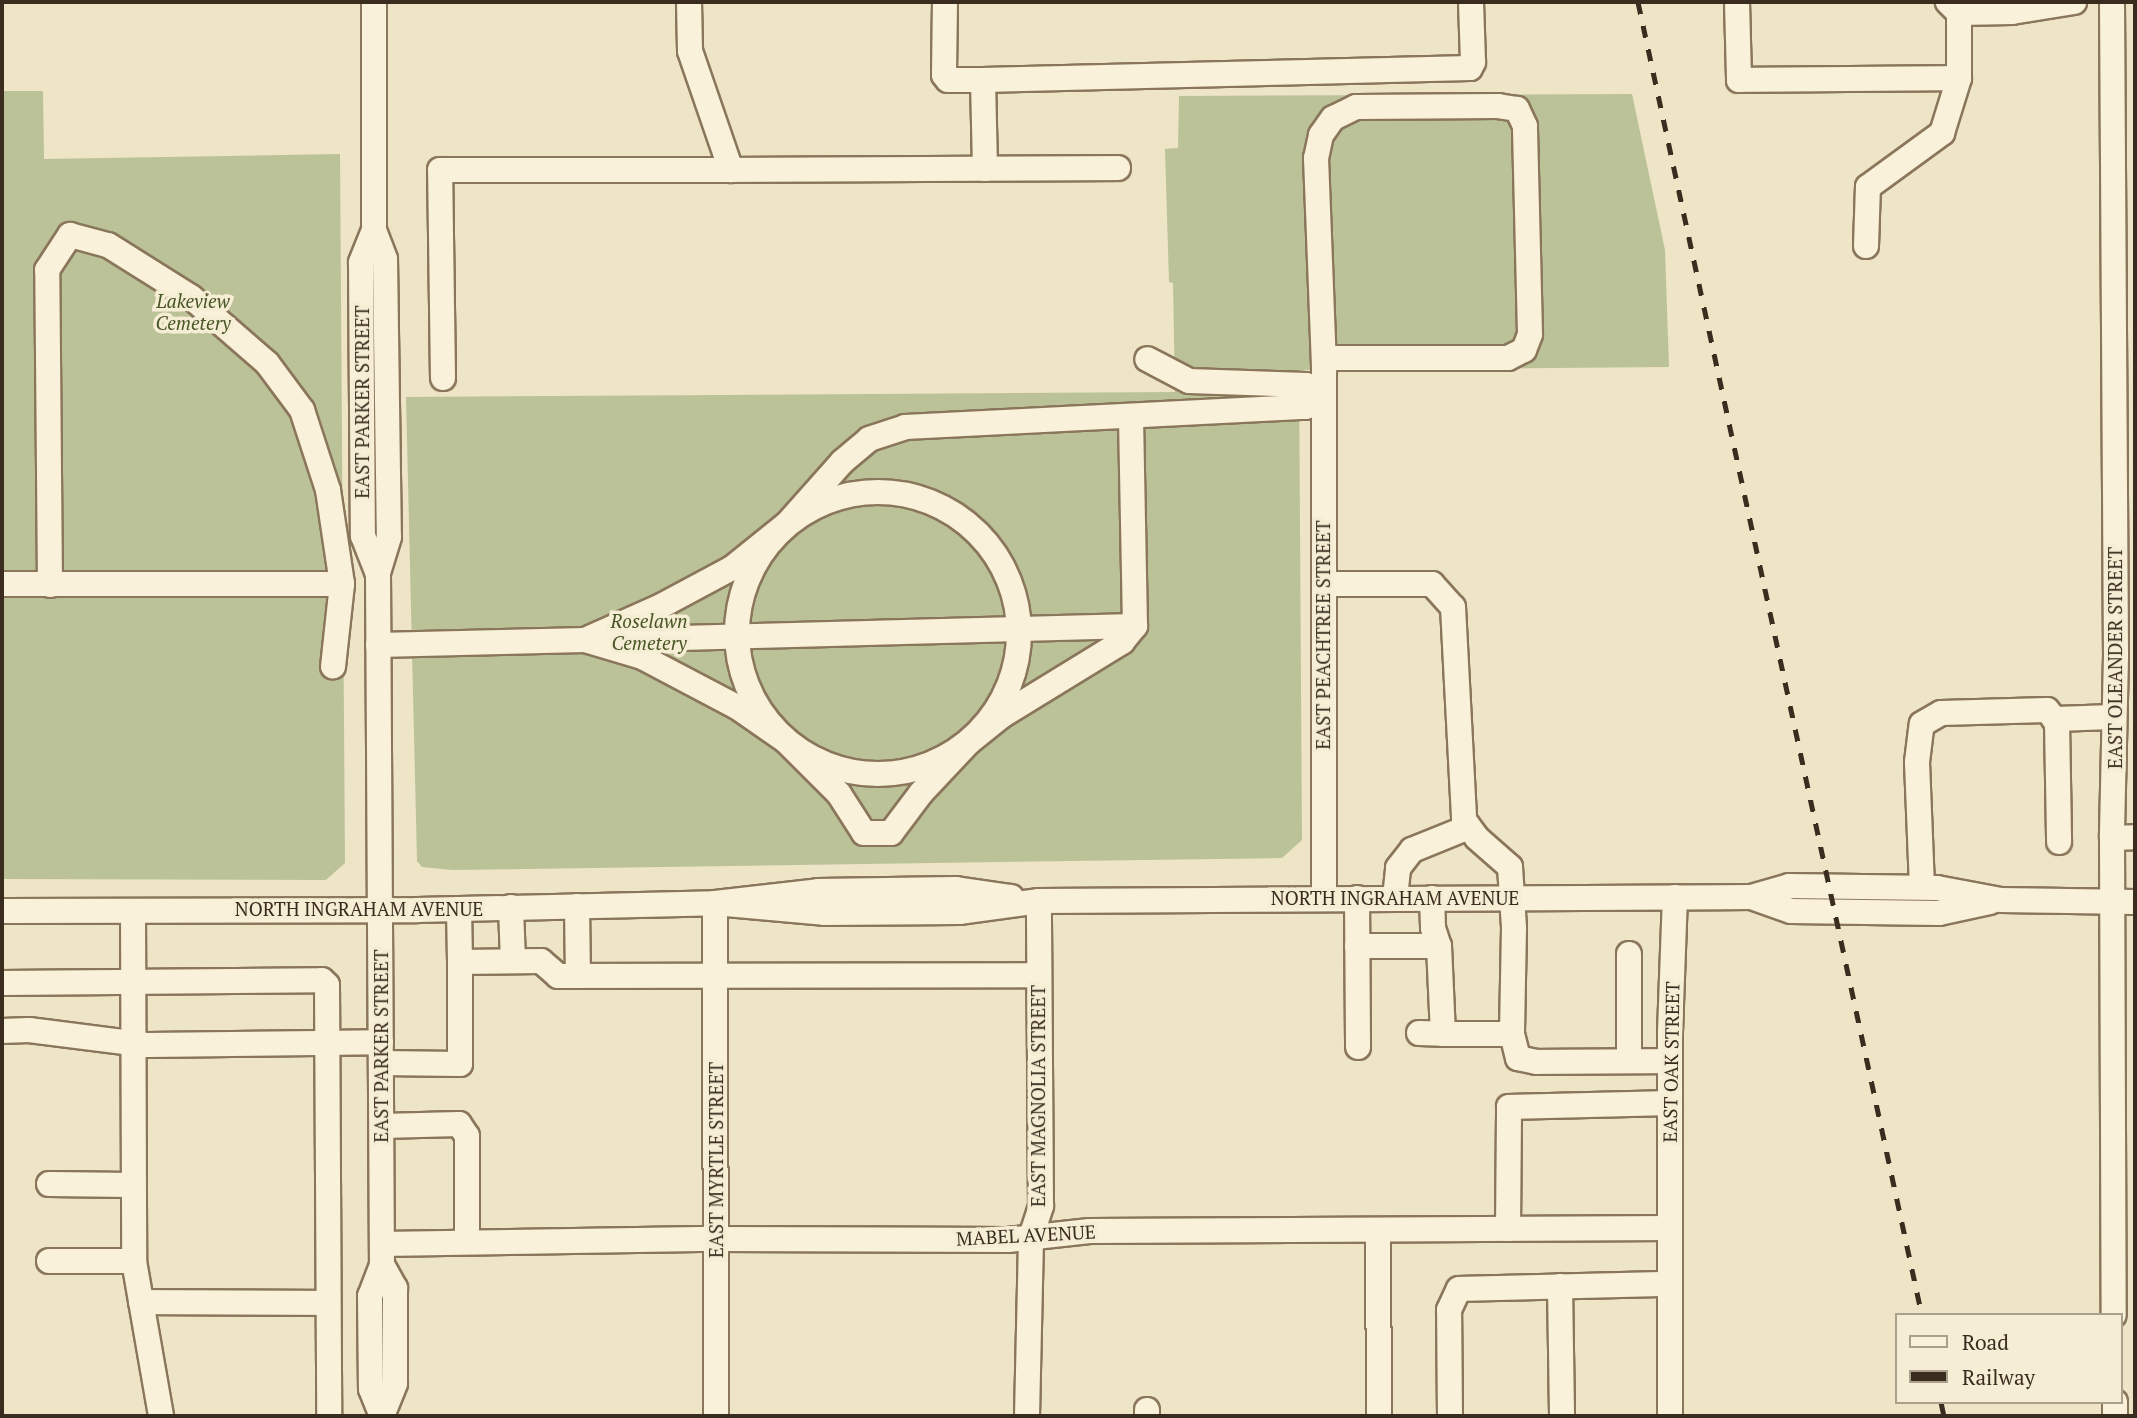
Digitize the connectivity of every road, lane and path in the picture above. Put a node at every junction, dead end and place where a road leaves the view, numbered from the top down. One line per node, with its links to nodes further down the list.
1 (374, 2): 29 (street, EAST PARKER STREET)
2 (690, 2): 13 (street)
3 (945, 2): 10 (street)
4 (1471, 2): 10 (street)
5 (1737, 2): 9 (street)
6 (2074, 2): 8 (street)
7 (2112, 2): 30 (street, EAST OLEANDER STREET)
8 (1954, 8): 9 (street)
9 (1959, 78): 14 (street)
10 (983, 80): 11 (street)
11 (985, 169): 12 (street); 13 (street)
12 (1118, 169)
13 (731, 170): 17 (street)
14 (1866, 246)
15 (1147, 359): 18 (street)
16 (1324, 365): 16 (street, EAST PEACHTREE STREET); 18 (street, EAST PEACHTREE STREET)
17 (443, 378)
18 (1324, 398): 19 (street); 23 (street, EAST PEACHTREE STREET)
19 (1131, 415): 20 (street); 25 (street)
20 (786, 524): 26 (street); 27 (street); 28 (street)
21 (2, 584): 24 (street)
22 (342, 584): 24 (street); 24 (street); 31 (street)
23 (1324, 584): 36 (street); 46 (street, EAST PEACHTREE STREET)
24 (50, 585)
25 (1135, 626): 26 (street); 35 (street)
26 (1020, 629): 27 (street); 35 (street)
27 (737, 636): 28 (street); 34 (street)
28 (585, 640): 29 (street); 34 (street)
29 (378, 645): 54 (street, EAST PARKER STREET)
30 (2126, 657): 33 (street, EAST OLEANDER STREET)
31 (333, 667)
32 (2054, 719): 33 (street); 38 (street); 39 (street)
33 (2122, 733): 37 (street, EAST OLEANDER STREET)
34 (786, 741): 35 (street); 35 (street)
35 (969, 742)
36 (1469, 827): 43 (street); 45 (street)
37 (2124, 838): 49 (street, EAST OLEANDER STREET)
38 (2059, 842)
39 (1922, 887): 41 (street, NORTH INGRAHAM AVENUE); 47 (street, NORTH INGRAHAM AVENUE)
40 (1675, 897): 41 (street, NORTH INGRAHAM AVENUE); 45 (street, NORTH INGRAHAM AVENUE); 74 (street, EAST OAK STREET)
41 (1751, 897): 47 (street, NORTH INGRAHAM AVENUE)
42 (1357, 898): 43 (street, NORTH INGRAHAM AVENUE); 46 (street, NORTH INGRAHAM AVENUE); 57 (street)
43 (1395, 898): 44 (street, NORTH INGRAHAM AVENUE)
44 (1432, 898): 45 (street, NORTH INGRAHAM AVENUE); 58 (street)
45 (1512, 898): 68 (street)
46 (1324, 899): 48 (street, NORTH INGRAHAM AVENUE)
47 (2001, 900): 49 (street, NORTH INGRAHAM AVENUE)
48 (1039, 901): 50 (street, NORTH INGRAHAM AVENUE); 63 (street, EAST MAGNOLIA STREET)
49 (2124, 902): 92 (street, EAST OLEANDER STREET)
50 (715, 903): 51 (street, NORTH INGRAHAM AVENUE); 62 (street, EAST MYRTLE STREET)
51 (577, 906): 52 (street, NORTH INGRAHAM AVENUE); 64 (street)
52 (511, 907): 53 (street, NORTH INGRAHAM AVENUE); 60 (street)
53 (459, 909): 54 (street, NORTH INGRAHAM AVENUE); 61 (street)
54 (380, 910): 56 (street, NORTH INGRAHAM AVENUE); 72 (street, EAST PARKER STREET)
55 (2, 911): 56 (street, NORTH INGRAHAM AVENUE)
56 (133, 911): 65 (street)
57 (1357, 946): 58 (street); 71 (street)
58 (1439, 946): 68 (street)
59 (1629, 954): 73 (street)
60 (513, 961): 61 (street); 64 (street)
61 (460, 962): 72 (street)
62 (716, 975): 63 (street); 64 (street); 83 (street, EAST MYRTLE STREET)
63 (1039, 975): 82 (street, EAST MAGNOLIA STREET)
64 (578, 976)
65 (133, 981): 66 (street); 69 (street); 70 (street)
66 (2, 983)
67 (2, 1031): 69 (street)
68 (1513, 1034): 73 (street)
69 (133, 1043): 70 (street); 78 (street)
70 (327, 1043): 72 (street); 91 (street)
71 (1358, 1047)
72 (382, 1053): 76 (street, EAST PARKER STREET)
73 (1629, 1061): 74 (street)
74 (1670, 1061): 75 (street, EAST OAK STREET)
75 (1670, 1103): 79 (street, EAST OAK STREET); 80 (street)
76 (382, 1126): 84 (street); 85 (street, EAST PARKER STREET)
77 (49, 1185): 78 (street)
78 (133, 1185): 87 (street)
79 (1670, 1228): 80 (street, MABEL AVENUE); 88 (street, EAST OAK STREET)
80 (1508, 1229): 81 (street, MABEL AVENUE)
81 (1378, 1230): 82 (street, MABEL AVENUE); 98 (street)
82 (1031, 1237): 83 (street, MABEL AVENUE); 97 (street, EAST MAGNOLIA STREET)
83 (716, 1239): 84 (street, MABEL AVENUE); 96 (street, EAST MYRTLE STREET)
84 (467, 1242): 85 (street, MABEL AVENUE)
85 (382, 1254): 95 (street, EAST PARKER STREET)
86 (49, 1261): 87 (street)
87 (134, 1261): 90 (street)
88 (1670, 1283): 89 (street); 101 (street, EAST OAK STREET)
89 (1560, 1286): 99 (street); 100 (street)
90 (141, 1303): 91 (street); 93 (street)
91 (328, 1303): 94 (street)
92 (2114, 1313)
93 (161, 1416)
94 (329, 1416)
95 (382, 1416)
96 (716, 1416)
97 (1027, 1416)
98 (1379, 1416)
99 (1450, 1416)
100 (1562, 1416)
101 (1670, 1416)

